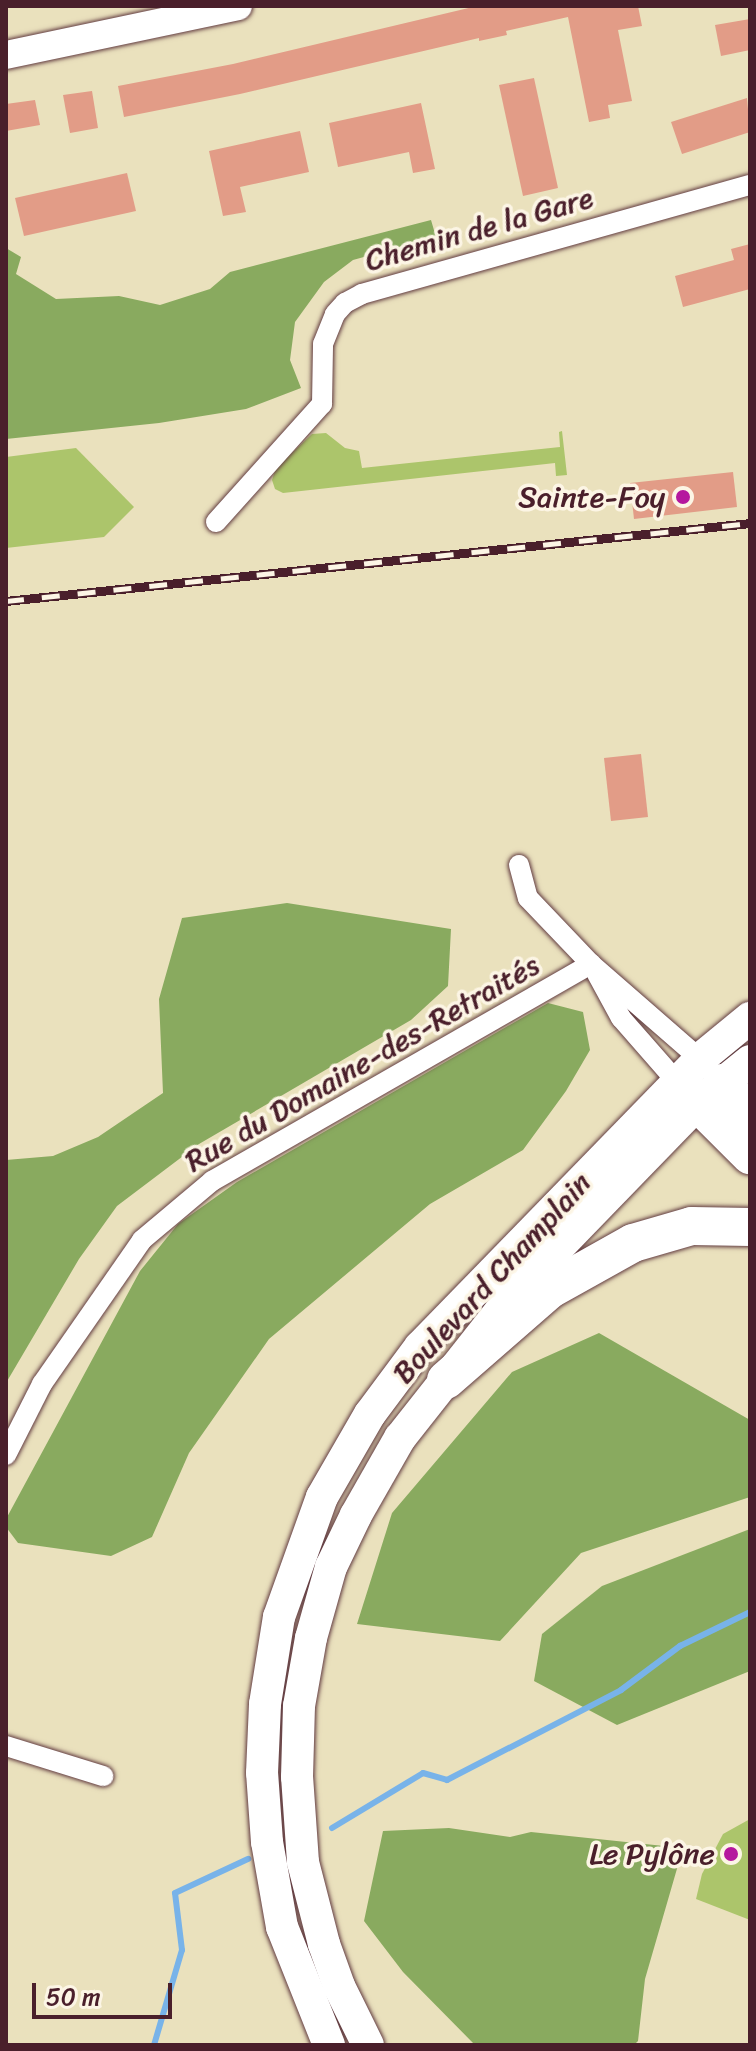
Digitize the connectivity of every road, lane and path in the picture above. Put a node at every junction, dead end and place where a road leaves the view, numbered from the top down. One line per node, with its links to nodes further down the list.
1 (238, 6): 2 (street)
2 (158, 14): 3 (street)
3 (6, 55)
4 (750, 185): 5 (street, Chemin de la Gare)
5 (216, 522)
6 (519, 865): 7 (street, Rue du Domaine-des-Retraités)
7 (591, 964): 9 (street, Rue du Domaine-des-Retraités); 9 (street, Rue du Domaine-des-Retraités); 14 (street, Rue du Domaine-des-Retraités)
8 (750, 1018): 9 (main road, Boulevard Champlain)
9 (709, 1078): 10 (highway); 11 (highway); 13 (main road, Boulevard Champlain); 17 (main road, Boulevard Champlain)
10 (750, 1115)
11 (750, 1155)
12 (750, 1227): 13 (highway)
13 (446, 1380): 18 (main road, Boulevard Champlain)
14 (6, 1455)
15 (6, 1746): 16 (street)
16 (103, 1776)
17 (329, 2045)
18 (368, 2045)

